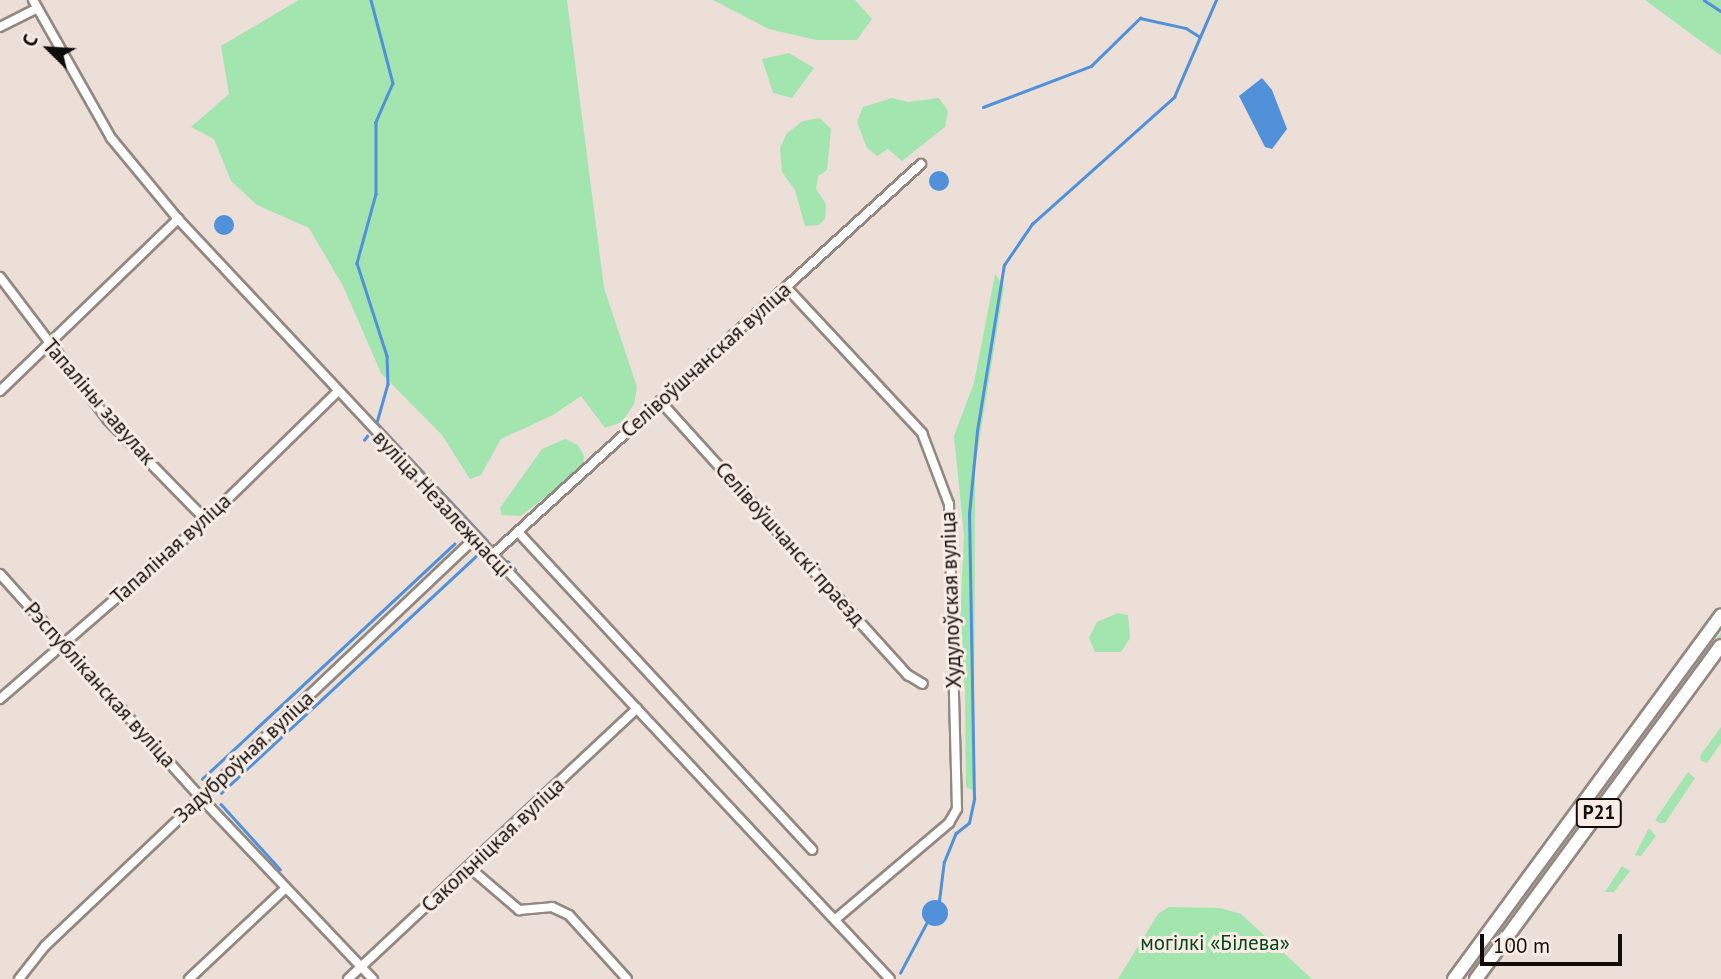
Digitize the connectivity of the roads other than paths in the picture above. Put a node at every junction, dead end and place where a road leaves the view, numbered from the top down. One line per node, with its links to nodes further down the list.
1 (35, 4): 2 (street); 4 (street, вуліца Незалежнасці)
2 (0, 27)
3 (921, 164): 6 (street, Селівоўшчанская вуліца)
4 (178, 219): 7 (street); 9 (street, вуліца Незалежнасці)
5 (0, 277): 7 (street, Тапаліны завулак)
6 (786, 287): 10 (street, Селівоўшчанская вуліца); 26 (street, Худулоўская вуліца)
7 (49, 345): 8 (street); 11 (street, Тапаліны завулак)
8 (0, 390)
9 (336, 393): 11 (street, Тапаліная вуліца); 13 (street, вуліца Незалежнасці)
10 (660, 401): 12 (street, Селівоўшчанская вуліца); 19 (street, Селівоўшчанскі праезд)
11 (206, 520): 17 (street, Тапаліная вуліца)
12 (519, 532): 14 (street, Селівоўшчанская вуліца); 23 (street, вуліца Незалежнасці)
13 (474, 540): 14 (street, вуліца Незалежнасці); 22 (street, Задуброўная вуліца)
14 (491, 556): 21 (street, вуліца Незалежнасці)
15 (0, 574): 17 (street, Рэспубліканская вуліца)
16 (1721, 615): 34 (main road, Р21)
17 (64, 643): 20 (street, Тапаліная вуліца); 22 (street, Рэспубліканская вуліца)
18 (1721, 646): 35 (main road, Р21)
19 (923, 684)
20 (0, 699)
21 (637, 709): 24 (street, Сакольніцкая вуліца); 26 (street, вуліца Незалежнасці)
22 (200, 797): 25 (street, Рэспубліканская вуліца); 28 (street, Задуброўная вуліца)
23 (812, 850)
24 (470, 868): 27 (street, Сакольніцкая вуліца); 32 (street)
25 (285, 889): 27 (street, Рэспубліканская вуліца); 29 (street)
26 (837, 918): 33 (street, вуліца Незалежнасці)
27 (361, 967): 30 (street, Сакольніцкая вуліца); 31 (street, Рэспубліканская вуліца)
28 (19, 979)
29 (188, 979)
30 (348, 979)
31 (373, 979)
32 (627, 979)
33 (890, 979)
34 (1454, 979)
35 (1476, 979)

